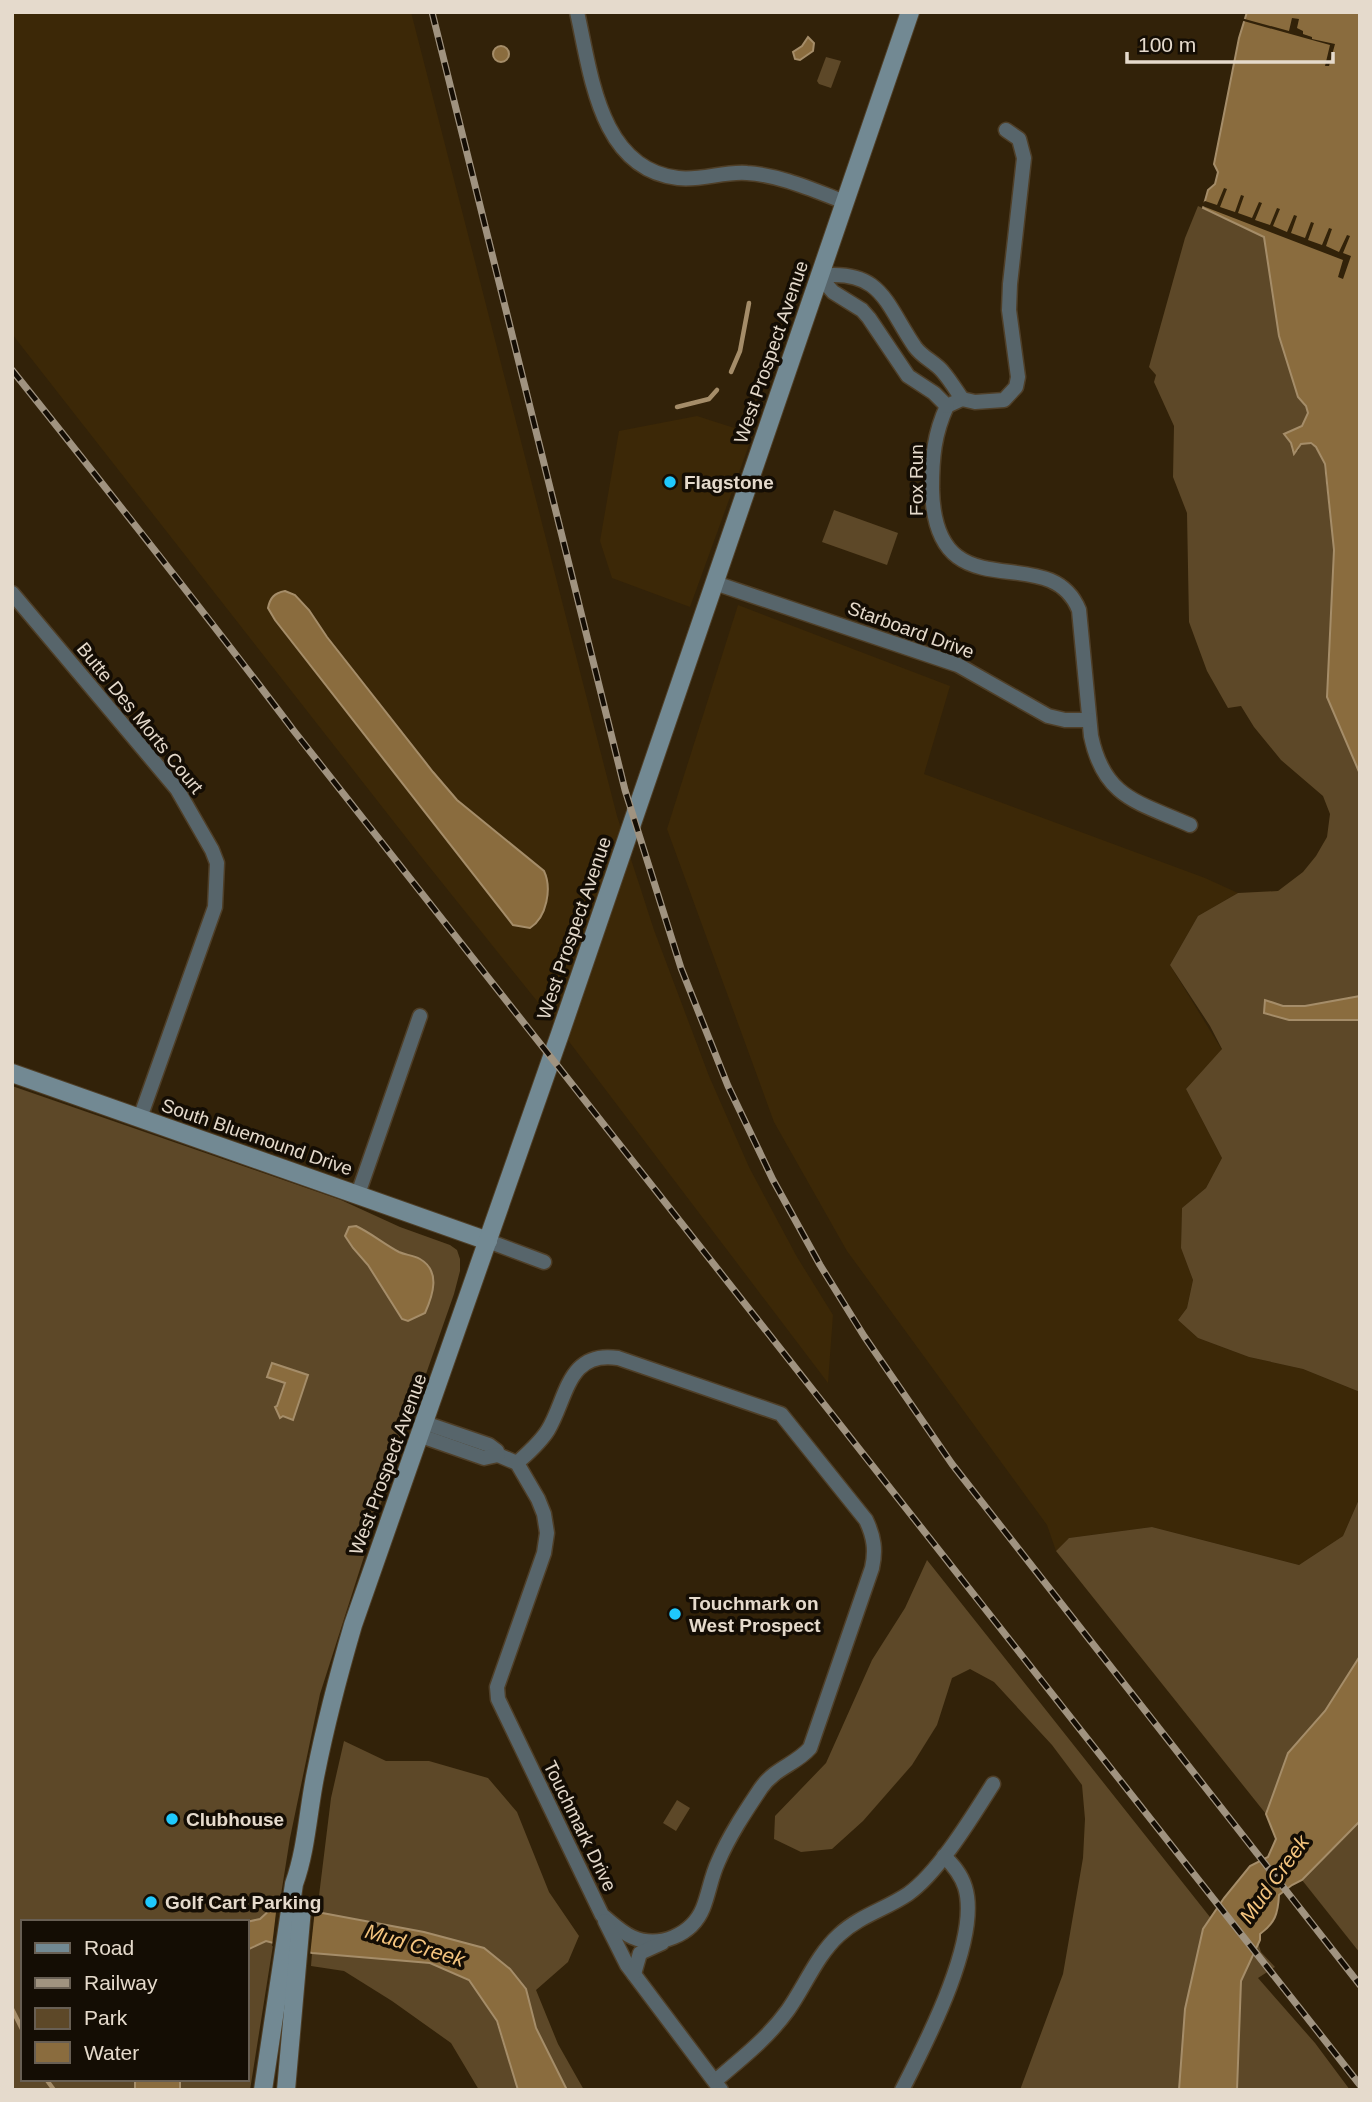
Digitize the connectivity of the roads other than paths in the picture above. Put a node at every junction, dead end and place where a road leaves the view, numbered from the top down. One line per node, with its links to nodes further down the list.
1 (577, 12): 4 (street)
2 (910, 12): 4 (main road, West Prospect Avenue)
3 (1006, 130): 6 (street)
4 (845, 202): 5 (main road, West Prospect Avenue)
5 (819, 276): 6 (street); 7 (street); 8 (main road, West Prospect Avenue)
6 (962, 399): 7 (street)
7 (947, 406): 10 (street, Fox Run)
8 (715, 583): 10 (street, Starboard Drive); 16 (main road, West Prospect Avenue)
9 (12, 593): 14 (street, Butte Des Morts Court)
10 (1089, 720): 11 (street, Fox Run)
11 (1190, 825)
12 (420, 1016): 15 (street)
13 (12, 1073): 14 (main road, South Bluemound Drive)
14 (140, 1118): 15 (main road, South Bluemound Drive)
15 (358, 1194): 16 (main road, South Bluemound Drive)
16 (488, 1241): 17 (street); 18 (main road, West Prospect Avenue)
17 (544, 1262)
18 (423, 1430): 19 (street); 24 (main road, West Prospect Avenue)
19 (517, 1463): 22 (street, Touchmark Drive); 23 (street)
20 (993, 1784): 21 (street)
21 (944, 1856): 26 (street); 29 (street)
22 (602, 1915): 23 (street, Touchmark Drive); 25 (street)
23 (670, 1939): 25 (street)
24 (291, 1953): 27 (main road, West Prospect Avenue); 28 (main road, West Prospect Avenue)
25 (634, 1974): 26 (street)
26 (718, 2085)
27 (263, 2090)
28 (286, 2090)
29 (902, 2090)

